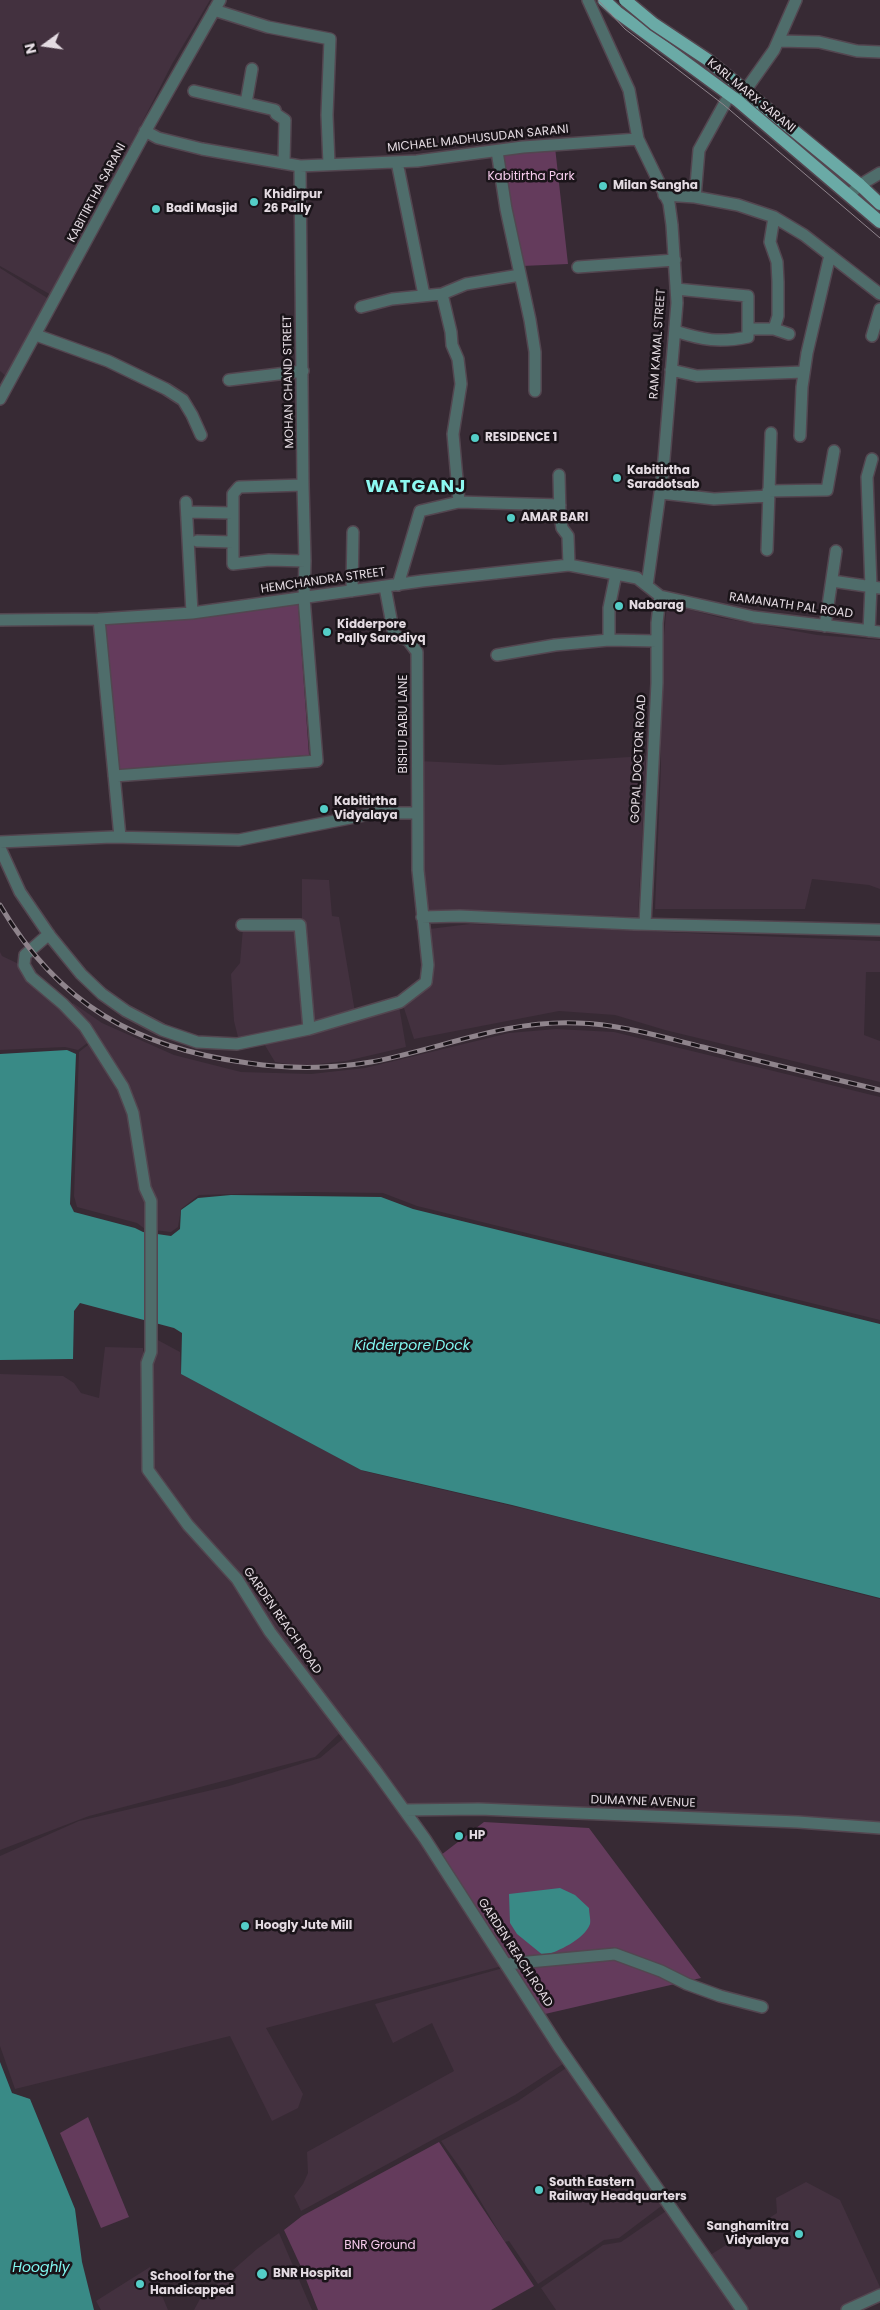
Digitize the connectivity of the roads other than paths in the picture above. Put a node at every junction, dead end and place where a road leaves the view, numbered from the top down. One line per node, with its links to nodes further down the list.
1 (220, 0): 7 (street, KABITIRTHA SARANI)
2 (588, 0): 16 (street, RAM KAMAL STREET)
3 (604, 0): 8 (main road, KARL MARX SARANI)
4 (625, 0): 13 (main road, bridge)
5 (640, 0): 8 (street)
6 (796, 0): 9 (street)
7 (214, 10): 15 (street, KABITIRTHA SARANI); 20 (street)
8 (630, 22): 13 (main road, KARL MARX SARANI)
9 (779, 41): 10 (street); 13 (street)
10 (880, 52)
11 (252, 69): 14 (street)
12 (194, 91): 14 (street)
13 (736, 97): 23 (main road); 25 (main road, KARL MARX SARANI); 26 (street)
14 (246, 103): 19 (street)
15 (145, 131): 19 (street, MICHAEL MADHUSUDAN SARANI); 44 (street, KABITIRTHA SARANI)
16 (638, 140): 17 (street, MICHAEL MADHUSUDAN SARANI); 24 (street, RAM KAMAL STREET)
17 (497, 151): 18 (street, MICHAEL MADHUSUDAN SARANI); 33 (street)
18 (397, 162): 20 (street, MICHAEL MADHUSUDAN SARANI); 37 (street)
19 (284, 163): 21 (street, MICHAEL MADHUSUDAN SARANI)
20 (330, 164): 21 (street, MICHAEL MADHUSUDAN SARANI)
21 (300, 166): 47 (street, MOHAN CHAND STREET)
22 (880, 172): 23 (street)
23 (860, 185): 25 (street); 27 (main road)
24 (664, 195): 26 (street); 31 (street, RAM KAMAL STREET)
25 (849, 195): 29 (main road, KARL MARX SARANI)
26 (695, 197): 28 (street)
27 (880, 204)
28 (774, 217): 30 (street); 41 (street)
29 (878, 221)
30 (830, 254): 36 (street); 48 (street)
31 (675, 260): 32 (street); 34 (street, RAM KAMAL STREET)
32 (578, 268)
33 (520, 275): 35 (street); 50 (street)
34 (676, 289): 40 (street); 42 (street, RAM KAMAL STREET)
35 (442, 294): 37 (street); 61 (street)
36 (880, 294)
37 (424, 296): 38 (street)
38 (361, 307)
39 (880, 309): 45 (street)
40 (748, 329): 41 (street); 42 (street)
41 (774, 329): 43 (street)
42 (675, 331): 46 (street, RAM KAMAL STREET)
43 (789, 334)
44 (36, 335): 51 (street, KABITIRTHA SARANI); 53 (street)
45 (872, 336)
46 (671, 370): 48 (street); 59 (street, RAM KAMAL STREET)
47 (303, 371): 49 (street); 58 (street, MOHAN CHAND STREET)
48 (804, 372): 54 (street)
49 (229, 380)
50 (535, 391)
51 (0, 399)
52 (770, 433): 60 (street)
53 (201, 435)
54 (800, 436)
55 (834, 451): 60 (street)
56 (872, 459): 69 (street)
57 (559, 475): 62 (street)
58 (303, 485): 63 (street); 70 (street, MOHAN CHAND STREET)
59 (661, 493): 60 (street); 75 (street, RAM KAMAL STREET)
60 (768, 494): 67 (street)
61 (459, 502): 62 (street); 74 (street)
62 (560, 505): 71 (street)
63 (233, 514): 66 (street); 81 (street)
64 (353, 532): 78 (street)
65 (197, 541): 66 (street)
66 (233, 542): 70 (street)
67 (767, 550)
68 (836, 551): 73 (street)
69 (874, 554): 77 (street)
70 (305, 560): 80 (street, MOHAN CHAND STREET)
71 (570, 565): 72 (street, HEMCHANDRA STREET); 74 (street, HEMCHANDRA STREET)
72 (616, 574): 75 (street, HEMCHANDRA STREET); 86 (street)
73 (832, 581): 77 (street); 84 (street)
74 (398, 584): 76 (street, HEMCHANDRA STREET)
75 (646, 585): 79 (street, RAMANATH PAL ROAD)
76 (385, 587): 78 (street, HEMCHANDRA STREET); 90 (street, BISHU BABU LANE)
77 (876, 588): 85 (street)
78 (352, 591): 80 (street, HEMCHANDRA STREET)
79 (660, 596): 84 (street, RAMANATH PAL ROAD); 87 (street, GOPAL DOCTOR ROAD)
80 (304, 598): 81 (street, HEMCHANDRA STREET); 89 (street, MOHAN CHAND STREET)
81 (192, 613): 82 (street, HEMCHANDRA STREET)
82 (99, 619): 83 (street, HEMCHANDRA STREET); 89 (street)
83 (0, 620)
84 (825, 626): 85 (street, RAMANATH PAL ROAD)
85 (875, 631)
86 (610, 640): 87 (street); 88 (street)
87 (657, 641): 95 (street, GOPAL DOCTOR ROAD)
88 (497, 656)
89 (114, 776): 91 (street)
90 (418, 813): 91 (street); 94 (street, BISHU BABU LANE)
91 (120, 837): 92 (street)
92 (0, 842)
93 (0, 848): 98 (street)
94 (422, 917): 95 (street); 99 (street, BISHU BABU LANE)
95 (645, 924): 97 (street)
96 (242, 925): 99 (street)
97 (880, 930)
98 (49, 934): 99 (street); 100 (street, GARDEN REACH ROAD)
99 (309, 1029)
100 (404, 1810): 101 (street, DUMAYNE AVENUE); 102 (street, GARDEN REACH ROAD)
101 (880, 1828)
102 (507, 1964): 103 (street); 105 (street, GARDEN REACH ROAD)
103 (762, 2007)
104 (880, 2295): 106 (street)
105 (742, 2310)
106 (847, 2310)

